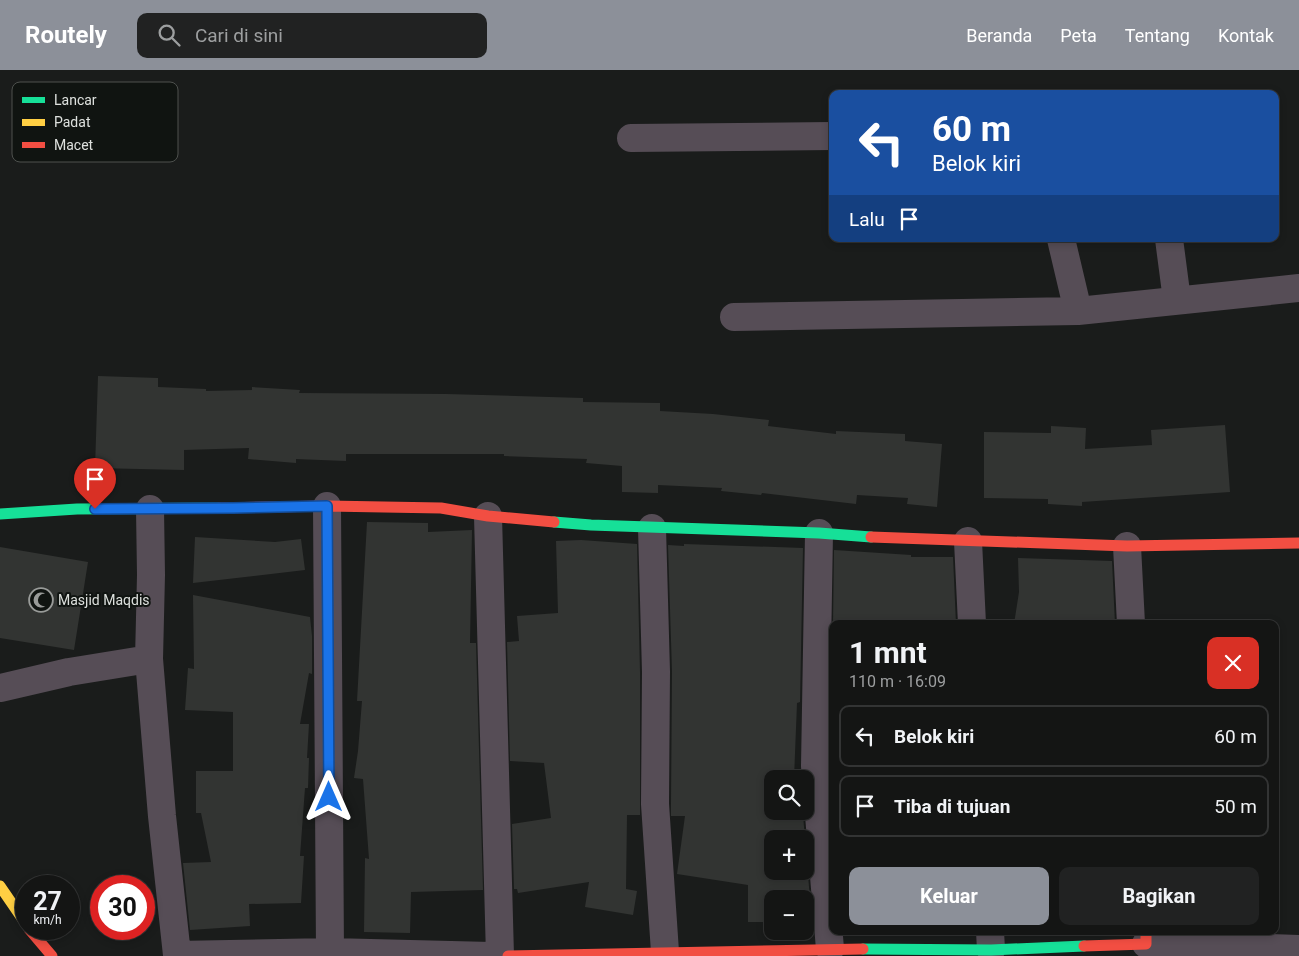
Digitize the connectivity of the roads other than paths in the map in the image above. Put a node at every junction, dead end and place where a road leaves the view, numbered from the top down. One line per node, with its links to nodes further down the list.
1 (829, 136): 2 (street)
2 (631, 138)
3 (1062, 242): 7 (street)
4 (1169, 242): 6 (street)
5 (1299, 288): 6 (street)
6 (1177, 300): 7 (street)
7 (1078, 311): 8 (street)
8 (734, 317)
9 (327, 506): 10 (street); 12 (street); 29 (street)
10 (150, 509): 11 (street); 20 (street)
11 (0, 514)
12 (488, 516): 13 (street); 34 (street)
13 (652, 528): 14 (street); 30 (street)
14 (818, 534): 15 (street); 28 (street)
15 (968, 541): 17 (street); 18 (street)
16 (1299, 543): 17 (street)
17 (1127, 546): 19 (street)
18 (972, 620)
19 (1131, 620)
20 (149, 659): 21 (street); 31 (street)
21 (0, 688)
22 (0, 886): 23 (street)
23 (15, 908)
24 (1146, 938): 26 (street); 27 (street)
25 (38, 940): 32 (street)
26 (991, 941): 28 (street)
27 (1299, 948)
28 (830, 949): 30 (street)
29 (330, 952): 31 (street); 33 (street)
30 (665, 952): 35 (street)
31 (175, 955)
32 (52, 956)
33 (491, 956)
34 (500, 956)
35 (508, 956)

